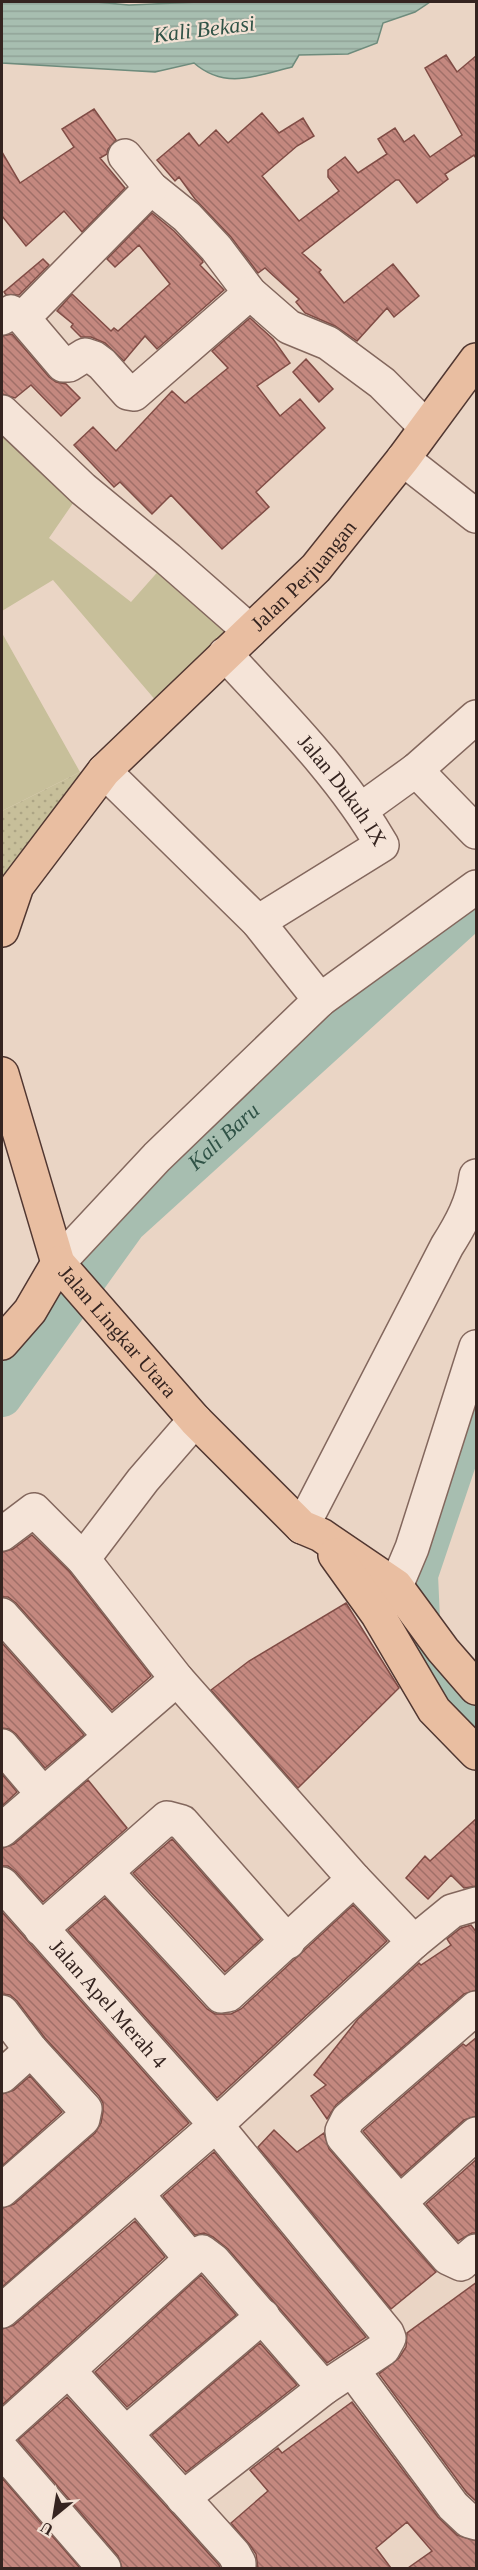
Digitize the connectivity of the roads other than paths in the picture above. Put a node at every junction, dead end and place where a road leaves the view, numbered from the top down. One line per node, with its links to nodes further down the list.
1 (125, 156): 2 (street)
2 (151, 188): 3 (street); 4 (street)
3 (250, 293): 4 (street); 7 (street)
4 (12, 318)
5 (477, 360): 7 (main road, Jalan Perjuangan)
6 (2, 412): 10 (street)
7 (426, 427): 8 (main road, Jalan Perjuangan)
8 (403, 459): 9 (street); 10 (main road, Jalan Perjuangan)
9 (477, 516)
10 (250, 631): 11 (main road, Jalan Perjuangan)
11 (225, 654): 14 (main road, Jalan Perjuangan); 15 (street, Jalan Dukuh IX)
12 (477, 717): 13 (street)
13 (416, 770): 15 (street); 16 (street)
14 (104, 771): 18 (street); 19 (main road, Jalan Perjuangan)
15 (362, 809): 18 (street, Jalan Dukuh IX)
16 (477, 832)
17 (477, 887): 20 (street)
18 (258, 922): 20 (street)
19 (2, 930)
20 (320, 1000): 24 (street)
21 (2, 1074): 24 (main road, Jalan Lingkar Utara)
22 (477, 1176): 23 (street)
23 (466, 1236): 28 (street)
24 (59, 1265): 25 (main road); 27 (main road, Jalan Lingkar Utara)
25 (2, 1344)
26 (477, 1347): 31 (street)
27 (195, 1420): 28 (main road, Jalan Lingkar Utara); 30 (street)
28 (311, 1531): 31 (main road, Jalan Lingkar Utara); 33 (main road, Jalan Lingkar Utara)
29 (2, 1534): 30 (street)
30 (83, 1559): 34 (street)
31 (399, 1590): 33 (street); 35 (main road, Jalan Lingkar Utara)
32 (2, 1615): 36 (street)
33 (378, 1616): 38 (main road, Jalan Lingkar Utara)
34 (177, 1679): 36 (street); 42 (street)
35 (477, 1688)
36 (110, 1736): 39 (street)
37 (2, 1746): 39 (street)
38 (477, 1753)
39 (43, 1794): 40 (street)
40 (2, 1830)
41 (106, 1872): 45 (street); 46 (street); 46 (street)
42 (354, 1879): 46 (street); 47 (street)
43 (2, 1884): 45 (street, Jalan Apel Merah 4)
44 (477, 1904): 47 (street)
45 (41, 1929): 52 (street, Jalan Apel Merah 4)
46 (288, 1942)
47 (414, 1942): 52 (street)
48 (477, 2008): 56 (street)
49 (2, 2012): 50 (street)
50 (31, 2050): 51 (street); 54 (street)
51 (2, 2076)
52 (216, 2125): 55 (street); 62 (street, Jalan Apel Merah 4)
53 (477, 2134): 56 (street)
54 (2, 2190)
55 (137, 2194): 58 (street); 59 (street)
56 (401, 2201): 57 (street)
57 (477, 2252)
58 (191, 2259): 60 (street); 61 (street)
59 (2, 2311)
60 (263, 2316): 63 (street); 65 (street)
61 (69, 2371): 64 (street); 65 (street)
62 (353, 2371): 63 (street, Jalan Apel Merah 4); 68 (street)
63 (324, 2388): 67 (street, Jalan Apel Merah 4)
64 (2, 2430)
65 (126, 2433): 67 (street)
66 (2, 2450): 69 (street)
67 (183, 2498): 70 (street)
68 (477, 2523)
69 (104, 2568)
70 (239, 2568)

